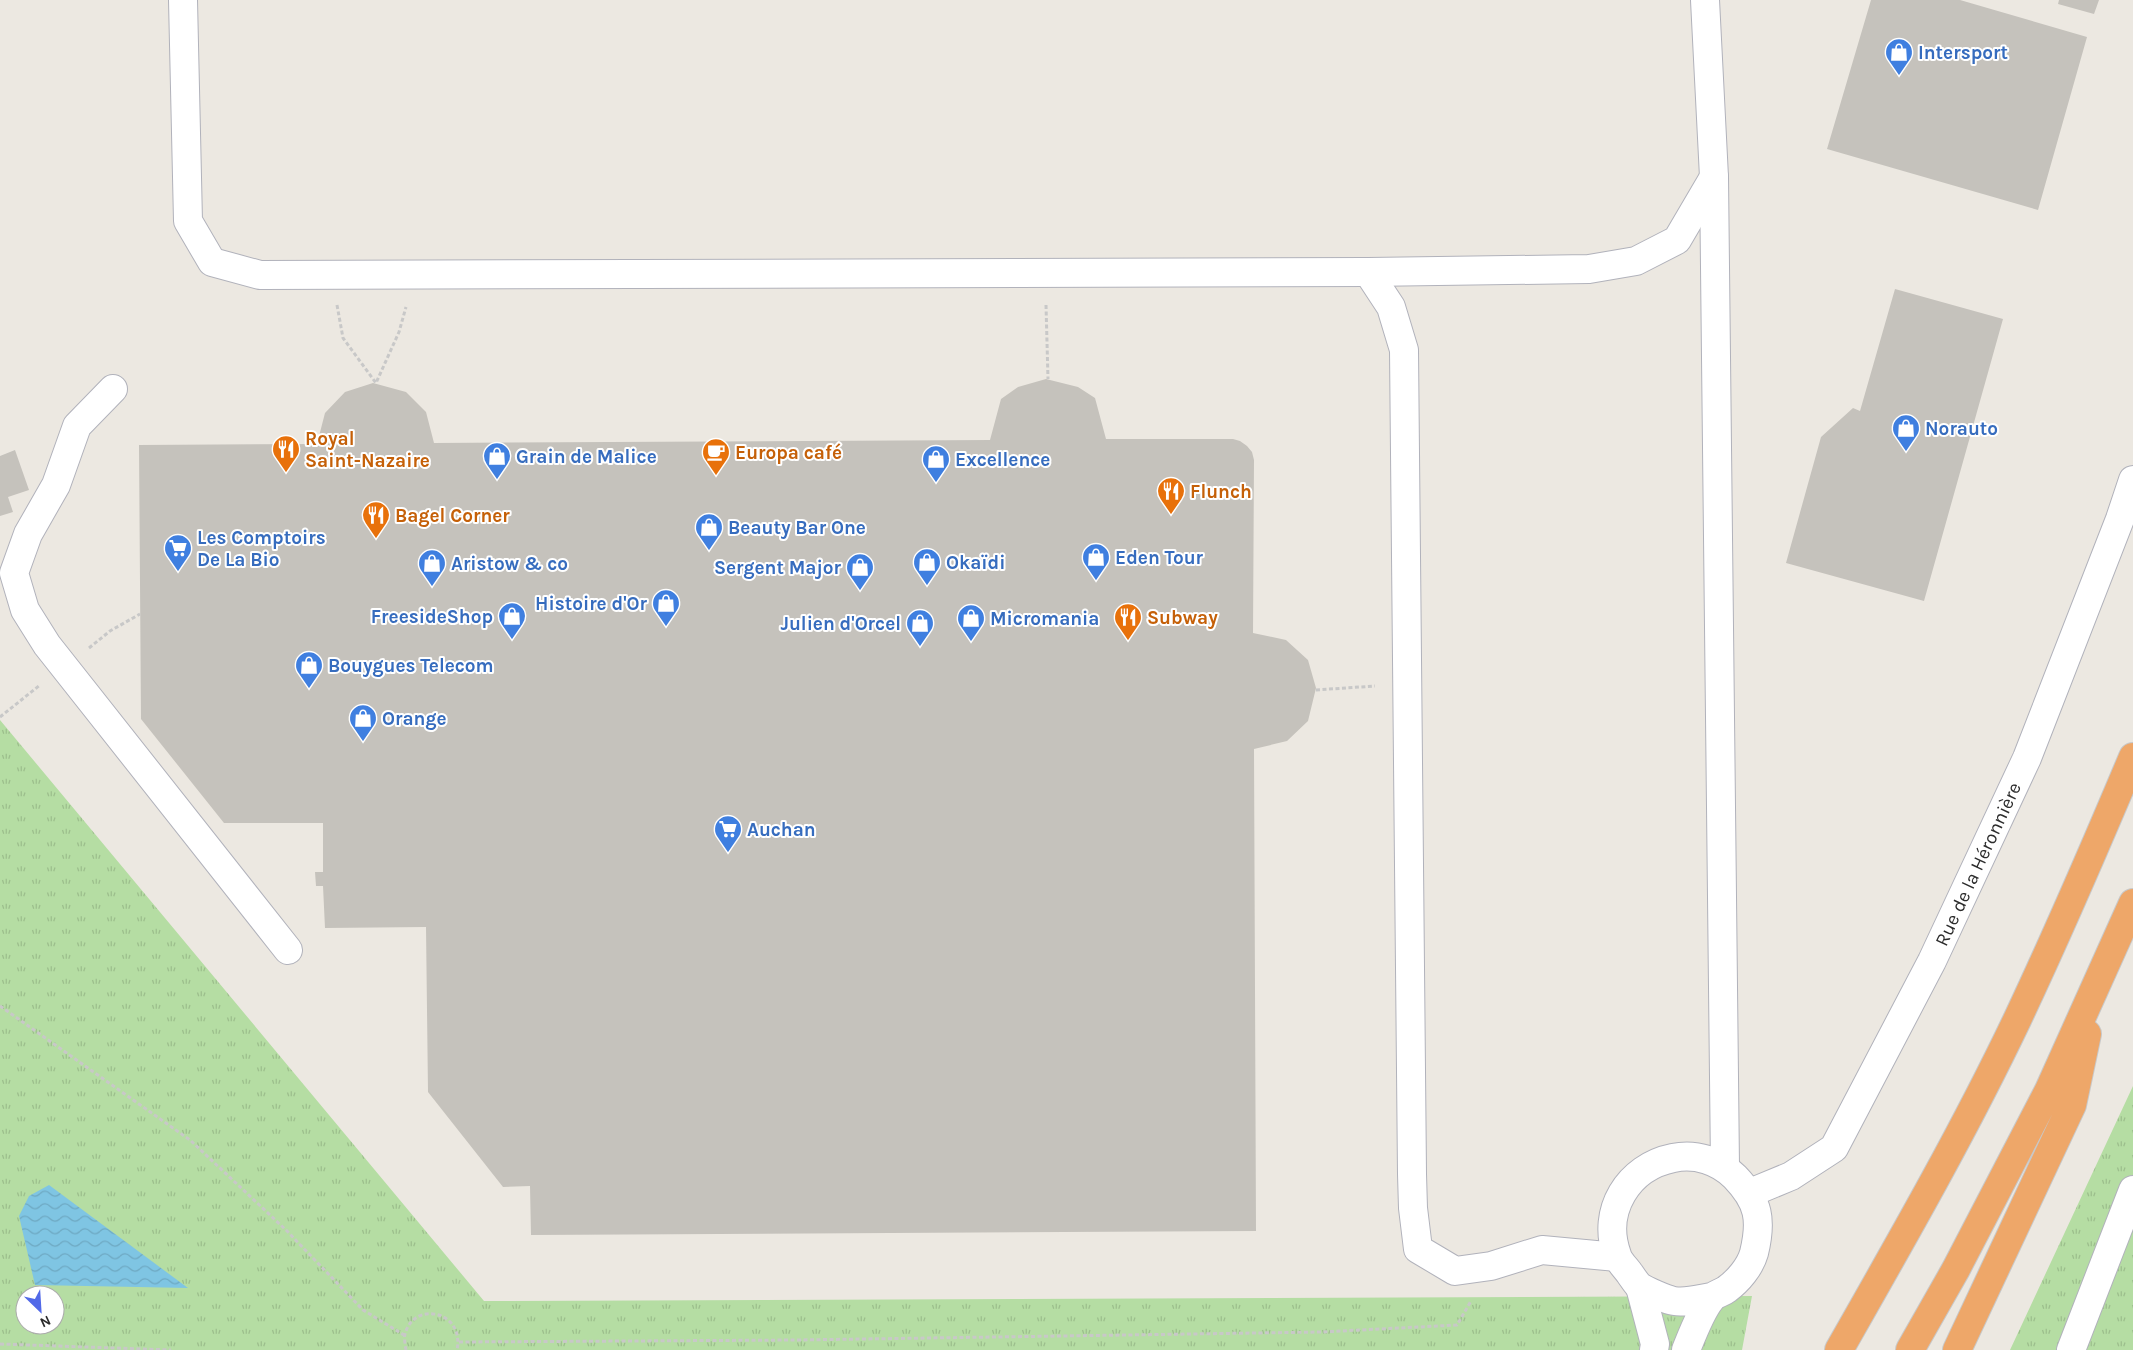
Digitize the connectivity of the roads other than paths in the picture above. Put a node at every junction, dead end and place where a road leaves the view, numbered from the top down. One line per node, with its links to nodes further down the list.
1 (183, 0): 4 (street)
2 (1705, 0): 3 (street)
3 (1714, 177): 4 (street); 11 (street)
4 (1368, 272): 14 (street)
5 (113, 388): 9 (street)
6 (2133, 480): 13 (street, Rue de la Héronnière)
7 (2133, 757): 19 (highway)
8 (2133, 903): 10 (highway)
9 (288, 950)
10 (2096, 988): 20 (highway); 21 (highway)
11 (1725, 1167): 13 (street); 14 (street)
12 (2133, 1190): 22 (street)
13 (1750, 1193): 16 (street)
14 (1617, 1257): 15 (street)
15 (1640, 1287): 16 (street); 17 (street)
16 (1711, 1297): 18 (street)
17 (1654, 1350)
18 (1686, 1350)
19 (1839, 1350)
20 (1910, 1350)
21 (1957, 1350)
22 (2071, 1350)

